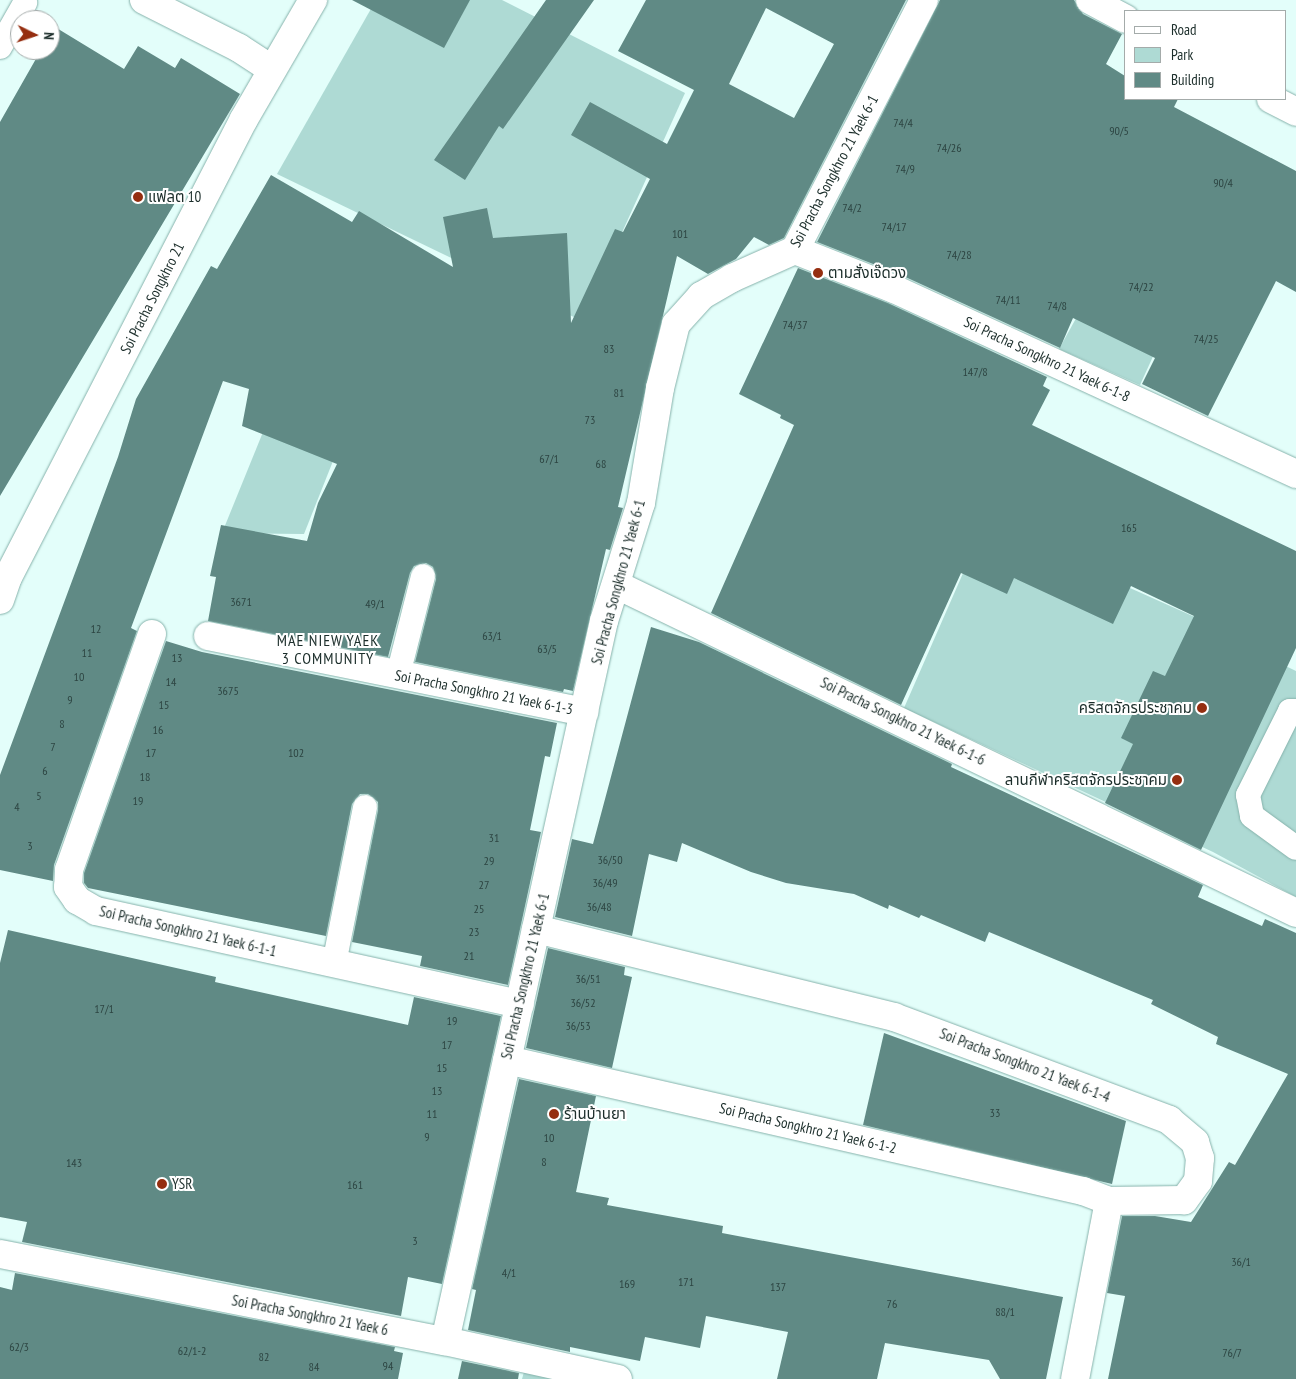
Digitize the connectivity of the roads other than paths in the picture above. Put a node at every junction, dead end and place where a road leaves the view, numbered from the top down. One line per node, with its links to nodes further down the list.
1 (144, 0): 8 (street)
2 (313, 0): 8 (street, Soi Pracha Songkhro 21)
3 (924, 0): 11 (street, Soi Pracha Songkhro 21 Yaek 6-1)
4 (1090, 0): 6 (street)
5 (25, 3): 7 (lane)
6 (1124, 18)
7 (0, 47)
8 (272, 69): 15 (street, Soi Pracha Songkhro 21)
9 (1273, 100): 10 (street)
10 (1296, 112)
11 (795, 250): 12 (street, Soi Pracha Songkhro 21 Yaek 6-1-8); 14 (street, Soi Pracha Songkhro 21 Yaek 6-1)
12 (1296, 474)
13 (423, 576): 18 (lane)
14 (617, 585): 20 (street, Soi Pracha Songkhro 21 Yaek 6-1); 23 (street, Soi Pracha Songkhro 21 Yaek 6-1-6)
15 (0, 598)
16 (152, 634): 25 (street, Soi Pracha Songkhro 21 Yaek 6-1-1)
17 (208, 636): 18 (street, Soi Pracha Songkhro 21 Yaek 6-1-3)
18 (398, 675): 20 (street, Soi Pracha Songkhro 21 Yaek 6-1-3)
19 (1296, 711): 22 (lane)
20 (584, 712): 24 (street, Soi Pracha Songkhro 21 Yaek 6-1)
21 (365, 807): 25 (lane)
22 (1296, 848)
23 (1296, 913)
24 (536, 929): 26 (street, Soi Pracha Songkhro 21 Yaek 6-1); 28 (street, Soi Pracha Songkhro 21 Yaek 6-1-4)
25 (334, 964): 26 (street, Soi Pracha Songkhro 21 Yaek 6-1-1)
26 (520, 1004): 27 (street, Soi Pracha Songkhro 21 Yaek 6-1)
27 (507, 1060): 28 (street, Soi Pracha Songkhro 21 Yaek 6-1-2); 30 (street, Soi Pracha Songkhro 21 Yaek 6-1)
28 (1109, 1201): 32 (street)
29 (0, 1254): 30 (street, Soi Pracha Songkhro 21 Yaek 6)
30 (445, 1341): 31 (street, Soi Pracha Songkhro 21 Yaek 6)
31 (618, 1379)
32 (1075, 1379)

